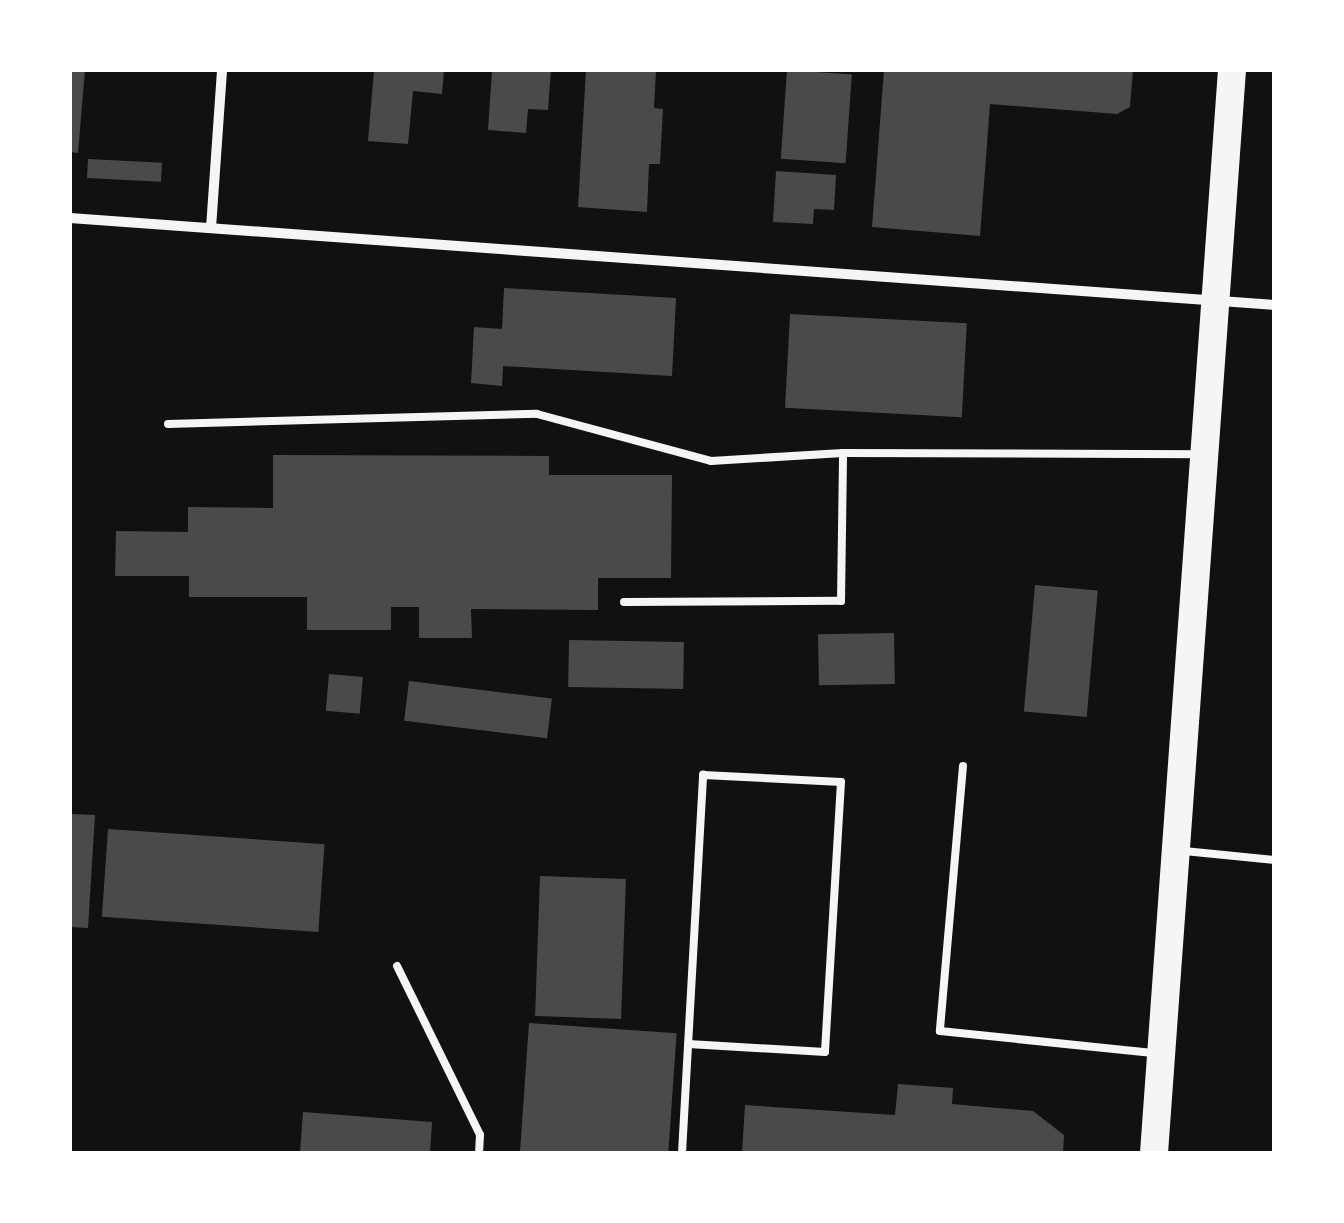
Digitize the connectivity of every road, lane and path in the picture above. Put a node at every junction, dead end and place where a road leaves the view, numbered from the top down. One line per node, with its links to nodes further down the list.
1 (222, 70): 4 (street)
2 (1232, 70): 5 (highway)
3 (70, 218): 4 (street)
4 (210, 228): 5 (street)
5 (1216, 301): 6 (street); 9 (highway)
6 (1274, 305)
7 (168, 424): 8 (lane)
8 (842, 453): 9 (lane); 10 (lane)
9 (1205, 454): 12 (highway)
10 (624, 602)
11 (963, 766): 16 (lane)
12 (1176, 850): 13 (lane); 16 (highway)
13 (1274, 860)
14 (397, 966): 17 (lane)
15 (688, 1044): 15 (lane); 18 (lane)
16 (1161, 1054): 19 (highway)
17 (479, 1153)
18 (682, 1153)
19 (1154, 1153)

